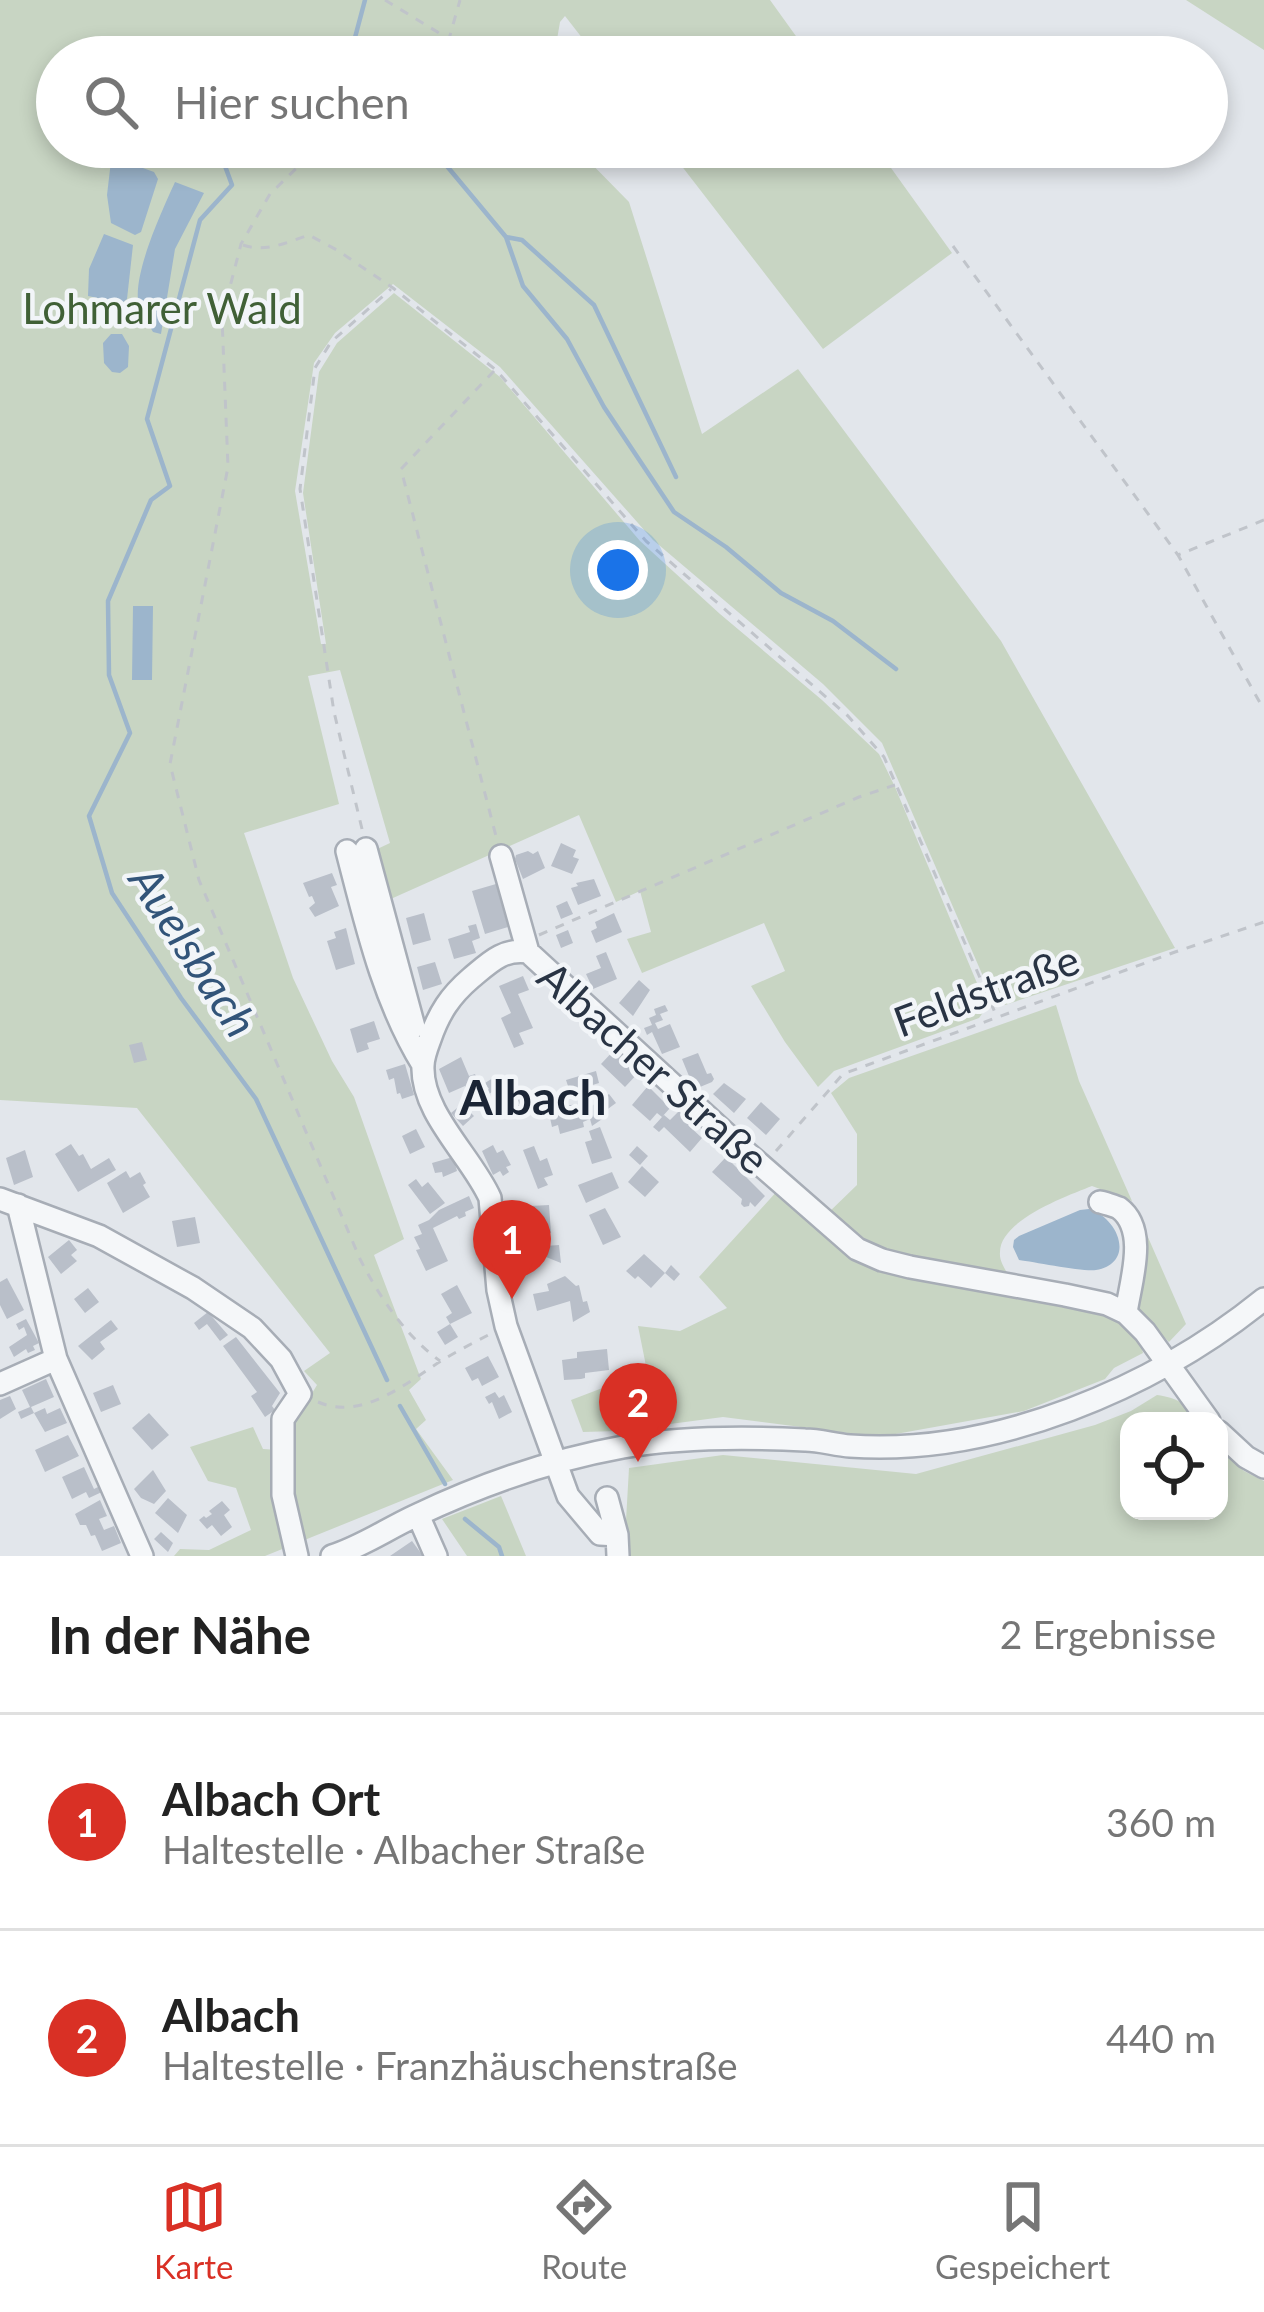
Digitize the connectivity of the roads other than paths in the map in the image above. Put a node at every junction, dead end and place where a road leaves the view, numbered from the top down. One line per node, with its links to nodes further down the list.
1 (357, 850): 4 (street)
2 (501, 856): 3 (street)
3 (527, 946): 4 (street, Albacher Straße); 8 (street, Albacher Straße)
4 (425, 1057): 14 (street)
5 (9, 1202): 9 (street); 20 (street)
6 (1100, 1202): 8 (street)
7 (1264, 1299): 10 (street)
8 (1126, 1313): 10 (street)
9 (56, 1359): 11 (street); 19 (street)
10 (1169, 1365): 12 (street); 14 (street)
11 (0, 1384)
12 (1203, 1412)
13 (1228, 1440): 15 (street)
14 (555, 1462): 17 (street); 18 (street)
15 (1264, 1467)
16 (607, 1498): 18 (street)
17 (418, 1515): 21 (street); 22 (street)
18 (618, 1546)
19 (142, 1556)
20 (297, 1556)
21 (332, 1556)
22 (436, 1556)

